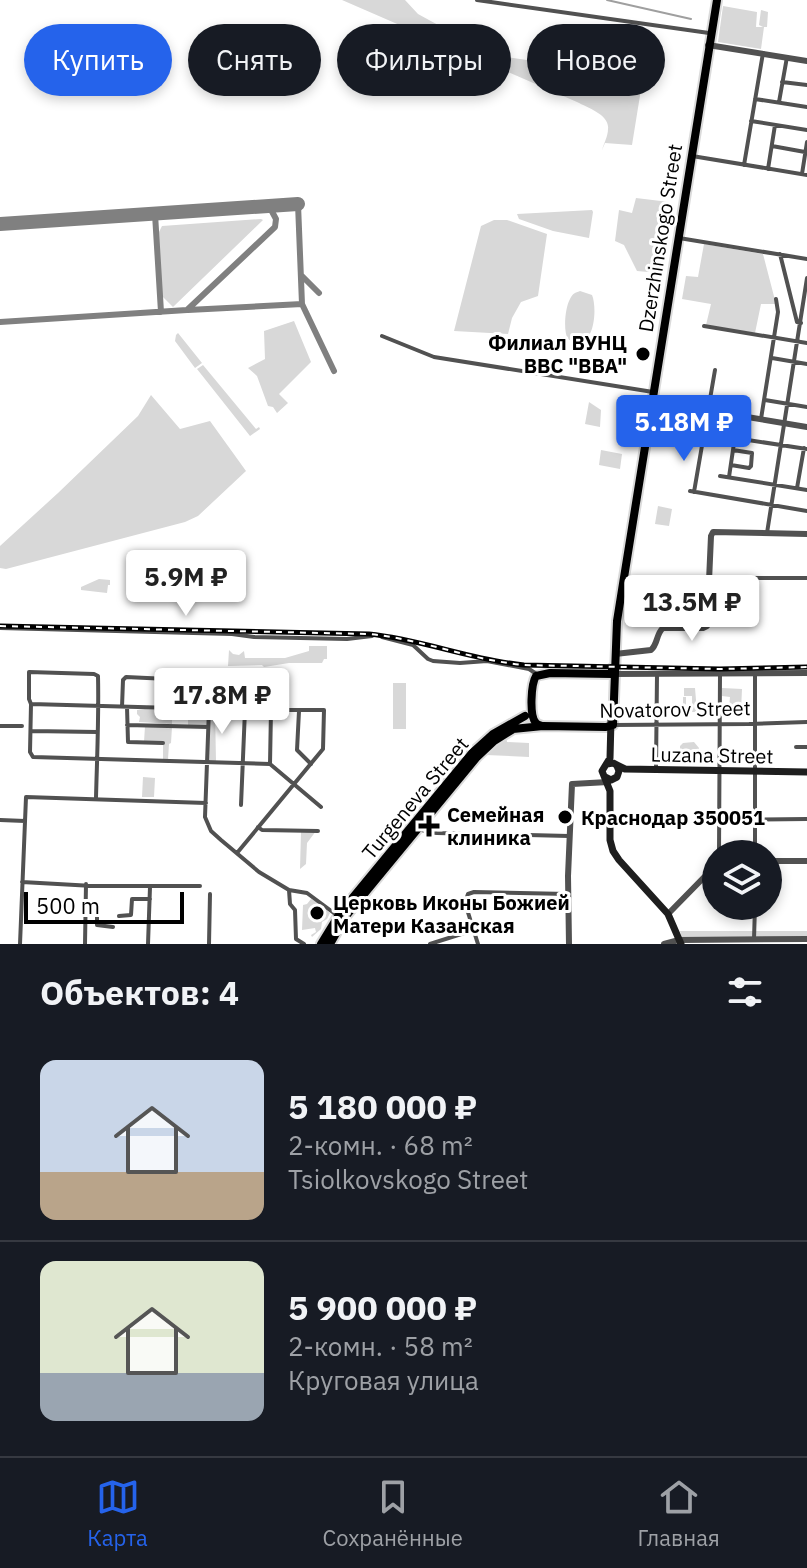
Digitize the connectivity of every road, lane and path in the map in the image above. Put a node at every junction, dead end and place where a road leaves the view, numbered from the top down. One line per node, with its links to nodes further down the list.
1 (477, 0): 3 (street)
2 (716, 0): 3 (main road, Dzerzhinskogo Street); 4 (main road, Dzerzhinskogo Street)
3 (709, 33): 4 (main road, Dzerzhinskogo Street)
4 (708, 45): 5 (street); 19 (main road, Dzerzhinskogo Street); 23 (main road, Dzerzhinskogo Street)
5 (763, 53): 6 (street); 10 (street)
6 (787, 57): 7 (street); 8 (street)
7 (807, 61)
8 (782, 82): 9 (street); 11 (street)
9 (807, 85)
10 (755, 99): 11 (street); 13 (street)
11 (779, 103): 12 (street)
12 (807, 107)
13 (751, 121): 14 (street); 20 (street)
14 (775, 125): 15 (street); 17 (street)
15 (807, 130)
16 (807, 142): 18 (street)
17 (772, 146): 18 (street); 21 (street)
18 (805, 152): 22 (street)
19 (692, 156): 20 (street); 23 (main road, Dzerzhinskogo Street)
20 (744, 165): 21 (street)
21 (768, 169): 22 (street)
22 (804, 174)
23 (678, 238): 24 (street); 38 (main road, Dzerzhinskogo Street)
24 (780, 254): 25 (street); 28 (street)
25 (807, 259)
26 (807, 278): 28 (street)
27 (776, 299): 31 (street)
28 (801, 323): 32 (street)
29 (704, 326): 31 (street)
30 (382, 336): 38 (street)
31 (775, 338): 32 (street); 34 (street)
32 (798, 342): 33 (street); 35 (street)
33 (807, 343)
34 (772, 358): 35 (street); 39 (street)
35 (794, 362): 36 (street); 40 (street)
36 (807, 364)
37 (715, 370): 42 (street)
38 (653, 397): 42 (street); 66 (main road, Dzerzhinskogo Street); 68 (main road, Dzerzhinskogo Street)
39 (765, 400): 40 (street); 44 (street)
40 (787, 403): 41 (street); 45 (street)
41 (807, 407)
42 (707, 411): 43 (street); 57 (street)
43 (738, 416): 44 (street); 47 (street)
44 (761, 420): 45 (street)
45 (784, 423): 46 (street); 48 (street)
46 (807, 427)
47 (735, 438): 48 (street); 50 (street)
48 (781, 444): 49 (street); 54 (street)
49 (805, 448): 55 (street)
50 (733, 450): 51 (street); 51 (street)
51 (731, 465): 53 (street)
52 (720, 476): 53 (street)
53 (729, 477): 54 (street)
54 (775, 485): 55 (street); 57 (street)
55 (797, 488): 56 (street)
56 (807, 490)
57 (771, 506): 58 (street); 59 (street)
58 (807, 511)
59 (767, 533): 60 (street); 61 (street)
60 (807, 534)
61 (709, 578): 62 (street); 66 (street)
62 (807, 578)
63 (0, 628): 64 (street)
64 (372, 636)
65 (382, 637): 71 (street)
66 (615, 654): 68 (main road, Dzerzhinskogo Street)
67 (807, 673): 70 (street)
68 (613, 674): 71 (main road); 72 (street); 91 (main road, Dzerzhinskogo Street)
69 (720, 674): 70 (street); 72 (street); 85 (street)
70 (755, 674): 86 (street)
71 (538, 675): 74 (main road)
72 (657, 675): 88 (street)
73 (210, 681): 77 (street)
74 (532, 702): 82 (main road); 84 (main road)
75 (31, 704): 76 (street); 76 (street); 94 (street)
76 (97, 706): 77 (street); 95 (street)
77 (124, 707): 78 (street); 87 (street)
78 (209, 709): 79 (street); 92 (street)
79 (245, 710): 80 (street); 101 (street)
80 (271, 710): 81 (street); 102 (street)
81 (299, 711): 103 (street); 103 (street)
82 (525, 716): 93 (main road); 116 (main road, Turgeneva Street)
83 (807, 722): 86 (street, Novatorov Street)
84 (540, 724): 91 (main road, Novatorov Street); 93 (main road)
85 (719, 724): 86 (street, Novatorov Street); 88 (street, Novatorov Street); 106 (street)
86 (755, 724): 107 (street)
87 (127, 725): 92 (street); 96 (street)
88 (658, 725): 91 (street, Novatorov Street); 105 (street)
89 (0, 726): 90 (street)
90 (22, 726)
91 (612, 726): 104 (main road, Dzerzhinskogo Street); 109 (main road, Dzerzhinskogo Street)
92 (208, 727): 100 (street)
93 (516, 728): 116 (main road, Turgeneva Street)
94 (30, 731): 95 (street); 99 (street)
95 (97, 732): 99 (street)
96 (163, 743)
97 (796, 747): 98 (street)
98 (807, 747)
99 (97, 760): 100 (street); 112 (street)
100 (207, 763): 101 (street); 113 (street)
101 (243, 764): 102 (street); 114 (street)
102 (270, 764): 110 (street)
103 (311, 764): 110 (street)
104 (617, 766): 105 (main road, Luzana Street); 109 (main road, Dzerzhinskogo Street); 109 (main road)
105 (656, 770): 106 (main road, Luzana Street)
106 (719, 771): 107 (main road, Luzana Street); 120 (street)
107 (755, 772): 108 (main road, Luzana Street); 117 (street)
108 (807, 772)
109 (607, 777): 111 (street); 111 (street); 141 (main road, Dzerzhinskogo Street)
110 (293, 784): 115 (street); 122 (street)
111 (572, 784): 125 (street)
112 (96, 798): 113 (street); 121 (street)
113 (206, 803): 128 (street)
114 (241, 805)
115 (321, 807)
116 (430, 810): 123 (main road, Turgeneva Street); 143 (main road, Turgeneva Street)
117 (755, 819): 118 (street); 120 (street); 127 (street)
118 (807, 819)
119 (0, 820): 121 (street)
120 (719, 820): 126 (street)
121 (25, 821): 132 (street)
122 (258, 827): 124 (street); 128 (street)
123 (419, 828): 125 (street); 143 (main road, Turgeneva Street)
124 (318, 831)
125 (569, 836): 138 (street)
126 (719, 840)
127 (755, 840)
128 (237, 853): 136 (street)
129 (782, 861): 130 (street)
130 (807, 861)
131 (702, 879): 141 (street)
132 (22, 882): 133 (street); 150 (street)
133 (86, 884): 135 (street); 140 (street)
134 (200, 886): 135 (street)
135 (150, 887): 139 (street)
136 (289, 890): 143 (street); 154 (street)
137 (210, 894): 153 (street)
138 (568, 894): 146 (street); 159 (street)
139 (150, 899): 142 (street); 152 (street)
140 (86, 908): 145 (street); 151 (street)
141 (668, 914): 149 (main road, Dzerzhinskogo Street)
142 (119, 916)
143 (340, 918): 155 (main road, Turgeneva Street); 156 (main road, Turgeneva Street)
144 (755, 920): 147 (street)
145 (113, 927)
146 (474, 930): 157 (street); 158 (street)
147 (754, 939): 148 (street); 149 (street)
148 (807, 939)
149 (680, 942): 160 (street)
150 (20, 944)
151 (85, 944)
152 (148, 944)
153 (209, 944)
154 (304, 944)
155 (321, 944)
156 (330, 944)
157 (430, 944)
158 (478, 944)
159 (569, 944)
160 (664, 944)

